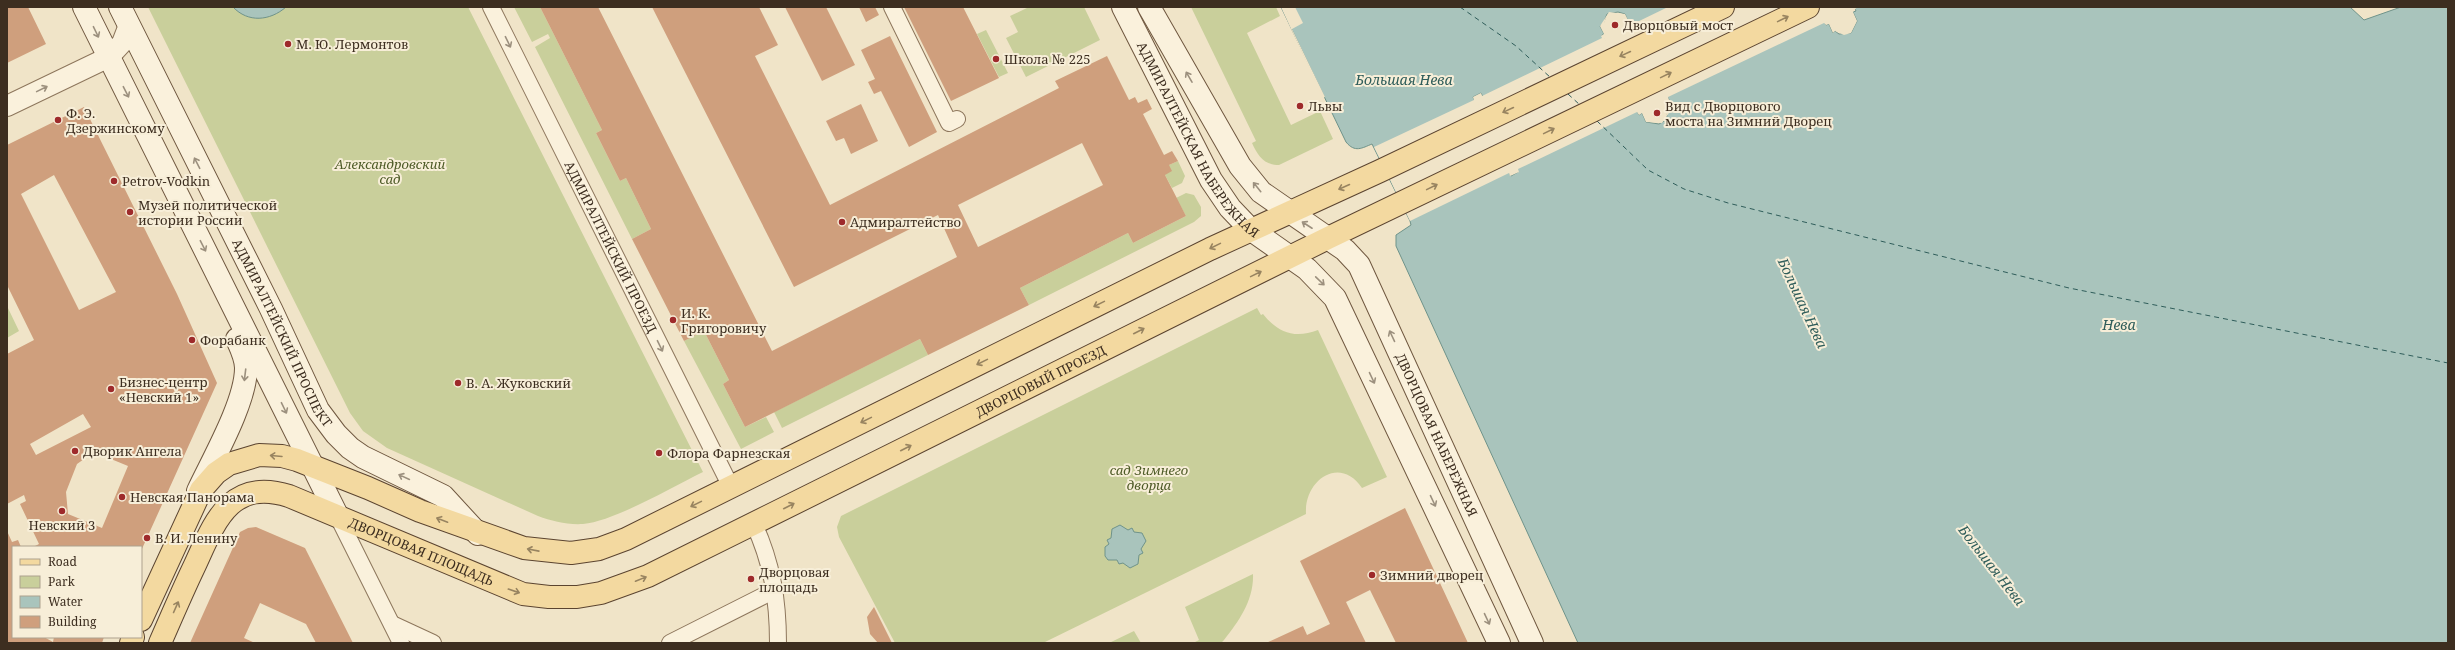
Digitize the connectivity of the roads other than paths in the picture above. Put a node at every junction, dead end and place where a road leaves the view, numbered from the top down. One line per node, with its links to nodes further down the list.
1 (84, 7): 9 (main road, one-way to 9)
2 (491, 7): 18 (street, АДМИРАЛТЕЙСКИЙ ПРОЕЗД, one-way to 18)
3 (892, 7): 11 (street)
4 (1123, 7): 13 (main road, АДМИРАЛТЕЙСКАЯ НАБЕРЕЖНАЯ)
5 (1149, 7): 12 (main road, АДМИРАЛТЕЙСКАЯ НАБЕРЕЖНАЯ, one-way to 5)
6 (1723, 7): 12 (main road, one-way to 12)
7 (1808, 7): 14 (main road, one-way to 7)
8 (124, 16): 9 (street); 22 (main road, АДМИРАЛТЕЙСКИЙ ПРОСПЕКТ, one-way to 8)
9 (109, 57): 10 (street, one-way to 9); 16 (main road, one-way to 16)
10 (7, 106)
11 (958, 119)
12 (1287, 211): 13 (main road); 14 (main road, АДМИРАЛТЕЙСКАЯ НАБЕРЕЖНАЯ, one-way to 12)
13 (1250, 229): 15 (main road, АДМИРАЛТЕЙСКАЯ НАБЕРЕЖНАЯ); 18 (main road, one-way to 18)
14 (1328, 238): 15 (main road, ДВОРЦОВЫЙ ПРОЕЗД); 32 (main road, ДВОРЦОВАЯ НАБЕРЕЖНАЯ, one-way to 14)
15 (1290, 257): 21 (main road, ДВОРЦОВЫЙ ПРОЕЗД, one-way to 15); 31 (main road, one-way to 31)
16 (235, 311): 17 (main road, one-way to 17); 19 (main road, one-way to 19)
17 (313, 466): 19 (main road, one-way to 19); 20 (main road); 22 (main road, one-way to 17)
18 (731, 487): 22 (main road, one-way to 22)
19 (194, 504): 24 (main road)
20 (337, 514): 21 (main road, ДВОРЦОВАЯ ПЛОЩАДЬ, one-way to 21); 25 (street); 26 (main road, ДВОРЦОВАЯ ПЛОЩАДЬ, one-way to 20)
21 (754, 524): 23 (street)
22 (478, 534)
23 (775, 590): 29 (street); 30 (street)
24 (142, 618)
25 (392, 624): 27 (street); 28 (street)
26 (160, 643)
27 (401, 643)
28 (433, 643)
29 (670, 643)
30 (778, 643)
31 (1499, 643)
32 (1532, 643)

